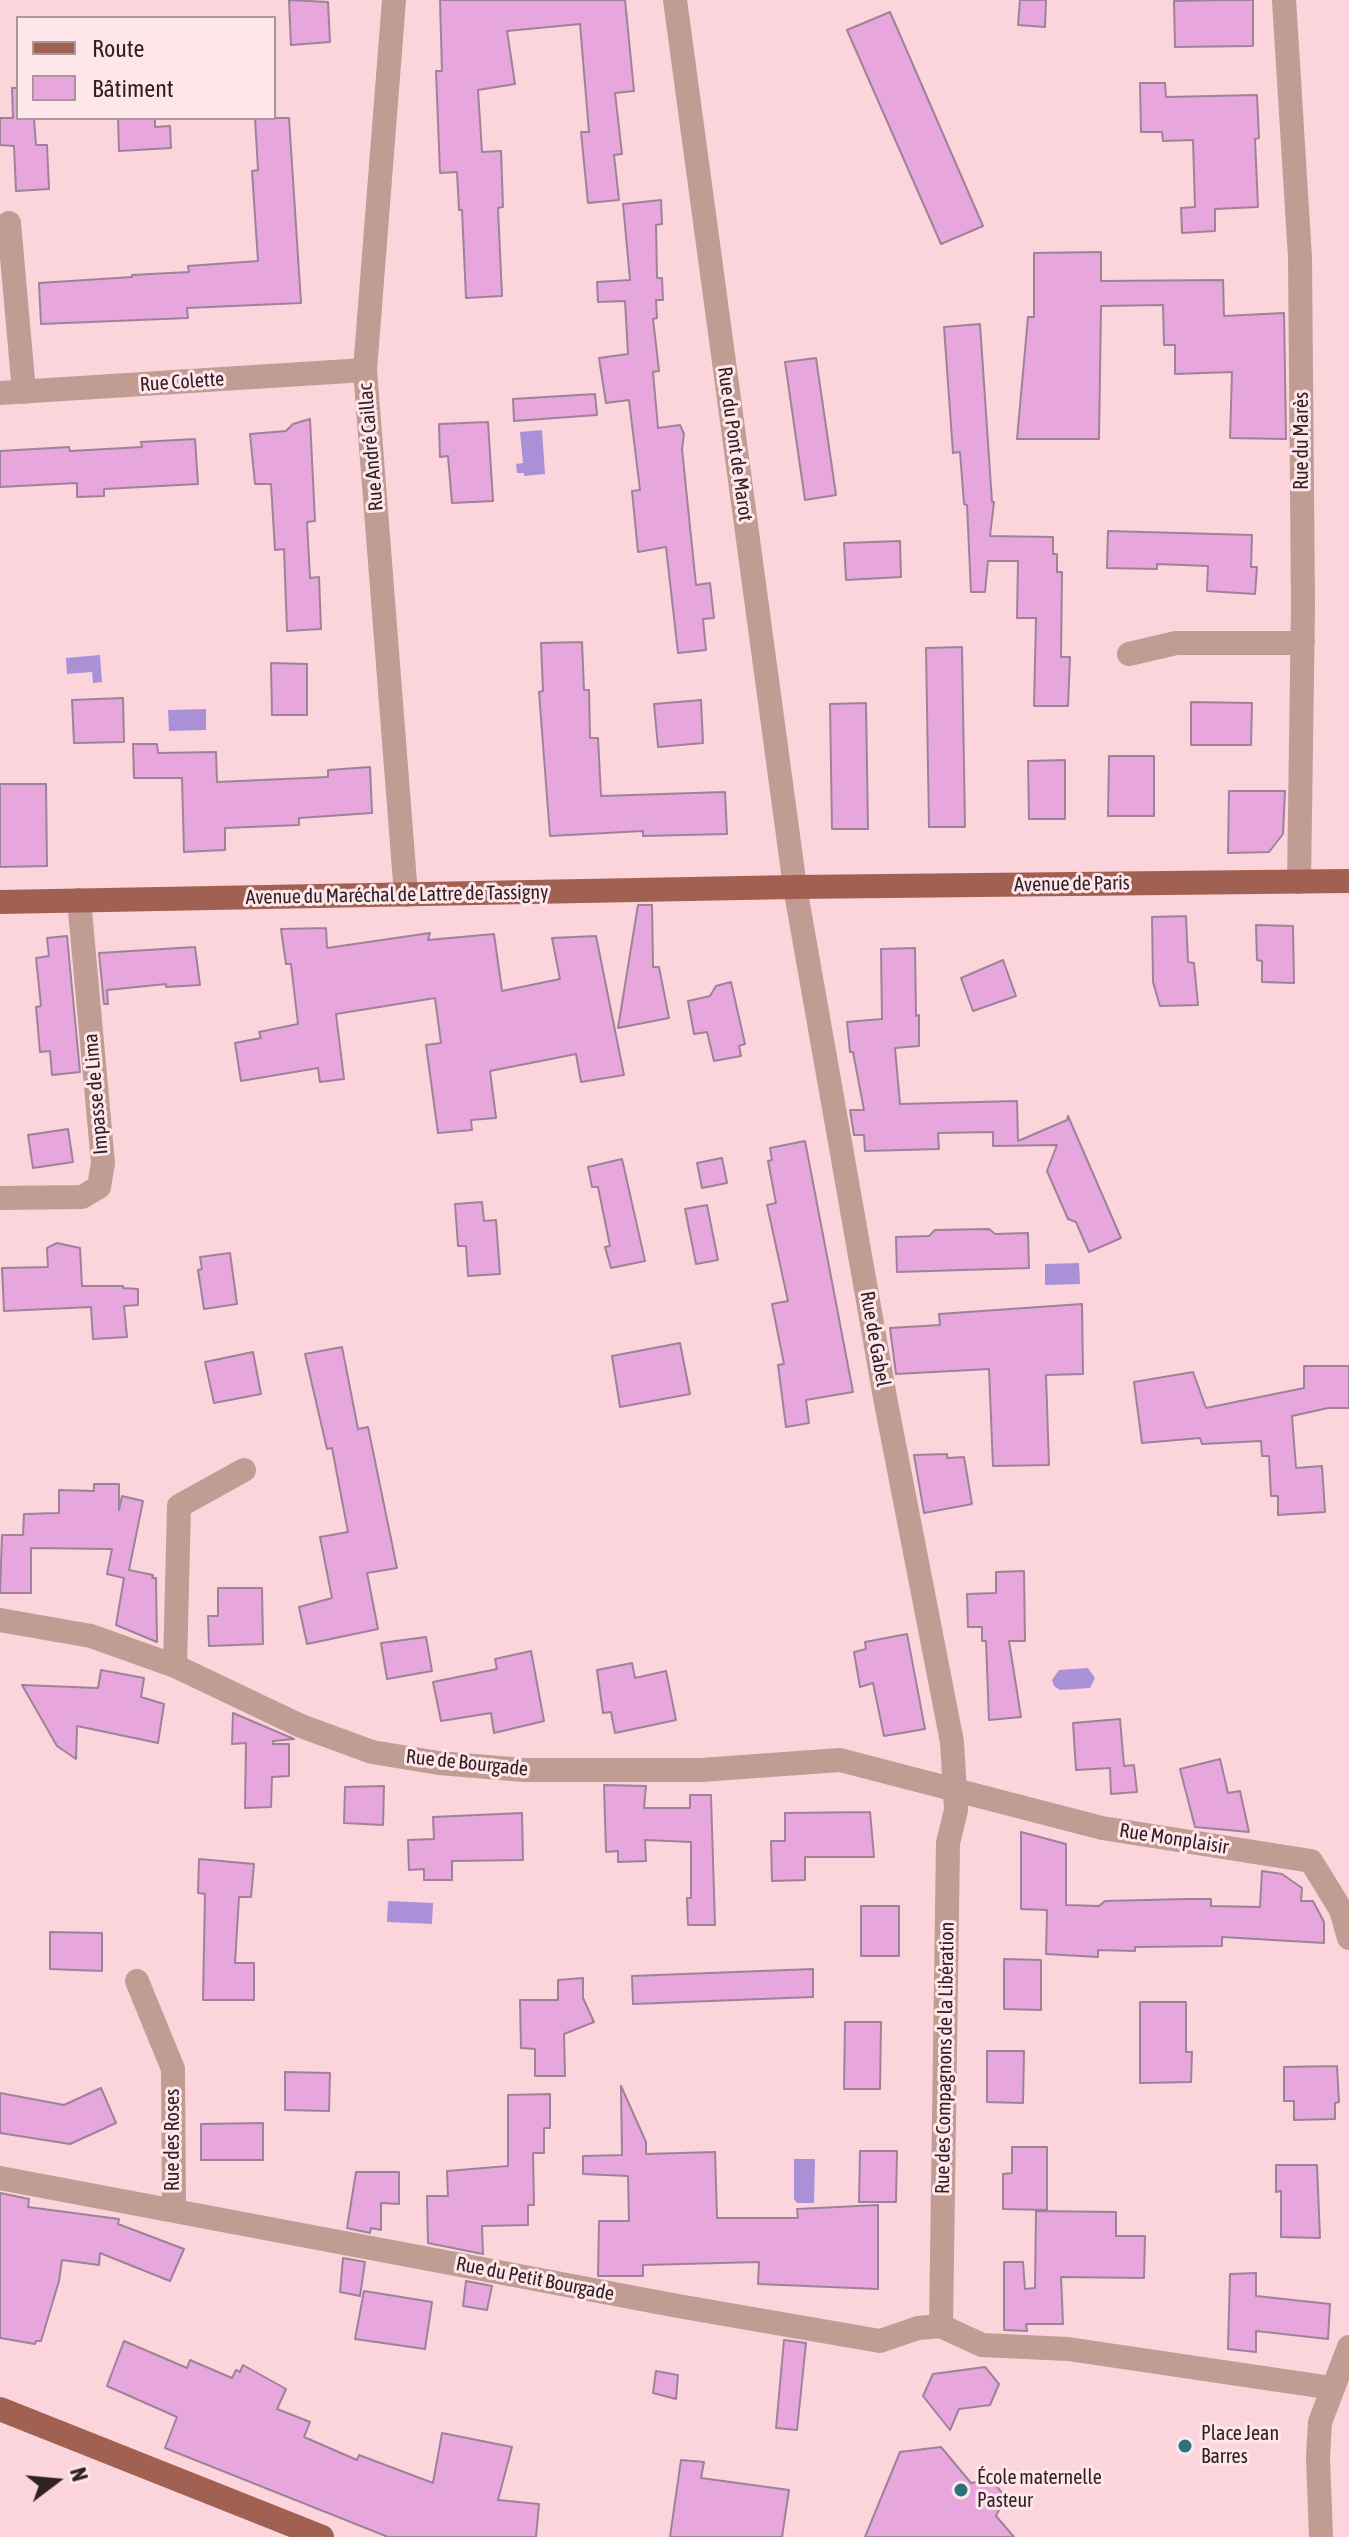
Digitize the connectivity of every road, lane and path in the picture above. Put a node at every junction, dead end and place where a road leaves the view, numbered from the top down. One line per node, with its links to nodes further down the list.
1 (394, 0): 5 (street, Rue André Caillac)
2 (675, 0): 11 (street, Rue du Pont de Marot)
3 (1284, 0): 7 (street, Rue du Marès)
4 (9, 223): 6 (street)
5 (365, 370): 6 (street, Rue Colette); 12 (street, Rue André Caillac)
6 (12, 392)
7 (1303, 643): 8 (street); 10 (street, Rue du Marès)
8 (1129, 654)
9 (1349, 881): 10 (main road, Avenue de Paris)
10 (1299, 882): 11 (main road, Avenue de Paris)
11 (795, 887): 12 (main road, Avenue du Maréchal de Lattre de Tassigny); 19 (street, Rue de Gabel)
12 (406, 895): 13 (main road, Avenue du Maréchal de Lattre de Tassigny)
13 (79, 900): 14 (main road, Avenue du Maréchal de Lattre de Tassigny); 15 (street, Impasse de Lima)
14 (0, 902)
15 (0, 1198)
16 (244, 1470): 18 (street)
17 (0, 1620): 18 (street, Rue de Bourgade)
18 (175, 1666): 19 (street, Rue de Bourgade)
19 (955, 1790): 20 (street, Rue Monplaisir); 24 (street, Rue des Compagnons de la Libération)
20 (1349, 1938)
21 (137, 1981): 23 (street, Rue des Roses)
22 (0, 2178): 23 (street, Rue du Petit Bourgade)
23 (174, 2210): 24 (street, Rue du Petit Bourgade)
24 (941, 2326): 26 (street)
25 (1349, 2347): 26 (street)
26 (1332, 2388): 29 (street)
27 (0, 2409): 28 (main road)
28 (322, 2537)
29 (1321, 2537)

